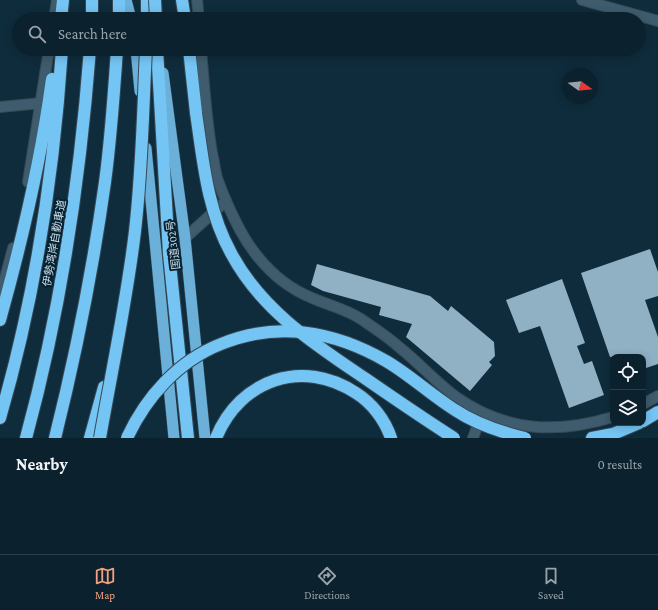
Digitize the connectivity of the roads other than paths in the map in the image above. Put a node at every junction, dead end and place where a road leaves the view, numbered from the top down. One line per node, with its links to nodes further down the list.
1 (56, 0): 11 (street)
2 (63, 0): 12 (highway)
3 (92, 0): 13 (highway)
4 (119, 0): 14 (highway)
5 (126, 0): 15 (highway)
6 (148, 0): 16 (highway)
7 (154, 0): 17 (highway, bridge)
8 (182, 0): 18 (highway)
9 (197, 0): 19 (street)
10 (582, 0): 20 (street)
11 (55, 12)
12 (62, 12)
13 (92, 12)
14 (119, 12)
15 (129, 12)
16 (147, 12)
17 (155, 12)
18 (184, 12)
19 (198, 12)
20 (623, 12)
21 (646, 19): 22 (street)
22 (658, 22)
23 (49, 56): 34 (street)
24 (55, 56): 40 (highway)
25 (61, 56): 42 (highway)
26 (90, 56): 52 (highway, 伊勢湾岸自動車道)
27 (116, 56): 53 (highway)
28 (137, 56): 57 (highway, 国道302号)
29 (146, 56): 41 (highway, bridge)
30 (157, 56): 58 (highway)
31 (161, 56): 37 (highway, 国道302号)
32 (189, 56): 62 (highway, bridge)
33 (202, 56): 36 (street)
34 (42, 104): 35 (street); 38 (street)
35 (0, 107)
36 (226, 201): 37 (street); 47 (street)
37 (185, 238): 59 (highway, 国道302号)
38 (3, 279): 39 (street)
39 (0, 299)
40 (0, 320)
41 (121, 322): 54 (highway, bridge); 55 (highway, bridge)
42 (12, 374): 45 (highway); 48 (highway)
43 (658, 396): 44 (street)
44 (646, 402)
45 (0, 406)
46 (658, 412): 50 (highway)
47 (483, 413): 49 (street); 63 (street)
48 (0, 418)
49 (610, 418)
50 (646, 419)
51 (632, 426): 65 (highway)
52 (26, 438)
53 (55, 438)
54 (90, 438)
55 (100, 438)
56 (127, 438): 64 (highway, bridge)
57 (174, 438)
58 (188, 438)
59 (205, 438)
60 (216, 438): 61 (highway)
61 (391, 438)
62 (454, 438)
63 (472, 438)
64 (525, 438)
65 (592, 438)

